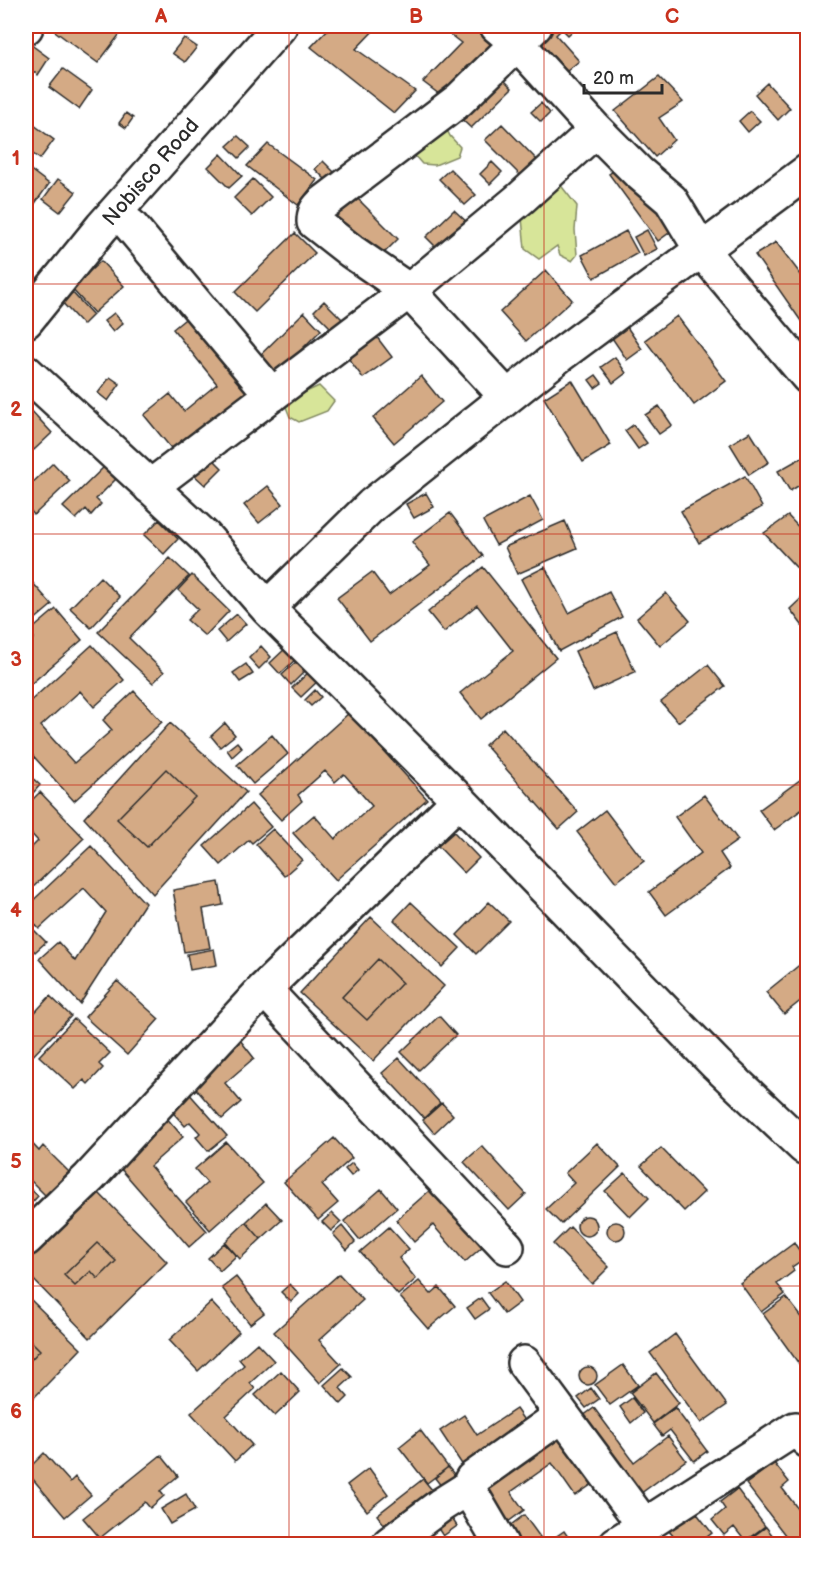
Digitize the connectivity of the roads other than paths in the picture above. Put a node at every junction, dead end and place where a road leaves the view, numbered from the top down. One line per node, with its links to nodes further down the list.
1 (280, 26): 8 (street, Nobisco Road)
2 (516, 31): 3 (street); 7 (street)
3 (597, 130): 6 (street); 7 (street)
4 (807, 171): 6 (street)
5 (130, 225): 11 (street)
6 (702, 251): 10 (street); 12 (street)
7 (409, 291): 11 (street); 12 (street)
8 (26, 321)
9 (26, 372): 13 (street)
10 (807, 377)
11 (272, 395): 13 (street)
12 (507, 398): 14 (street)
13 (150, 487): 14 (street)
14 (267, 608): 15 (street)
15 (459, 800): 16 (street); 17 (street)
16 (264, 989): 18 (street); 19 (street)
17 (807, 1147)
18 (26, 1239)
19 (507, 1246)
20 (524, 1364): 21 (street)
21 (562, 1414): 23 (street); 24 (street)
22 (803, 1429): 24 (street)
23 (468, 1488): 25 (street); 26 (street)
24 (644, 1525): 27 (street)
25 (389, 1545)
26 (501, 1545)
27 (616, 1545)

